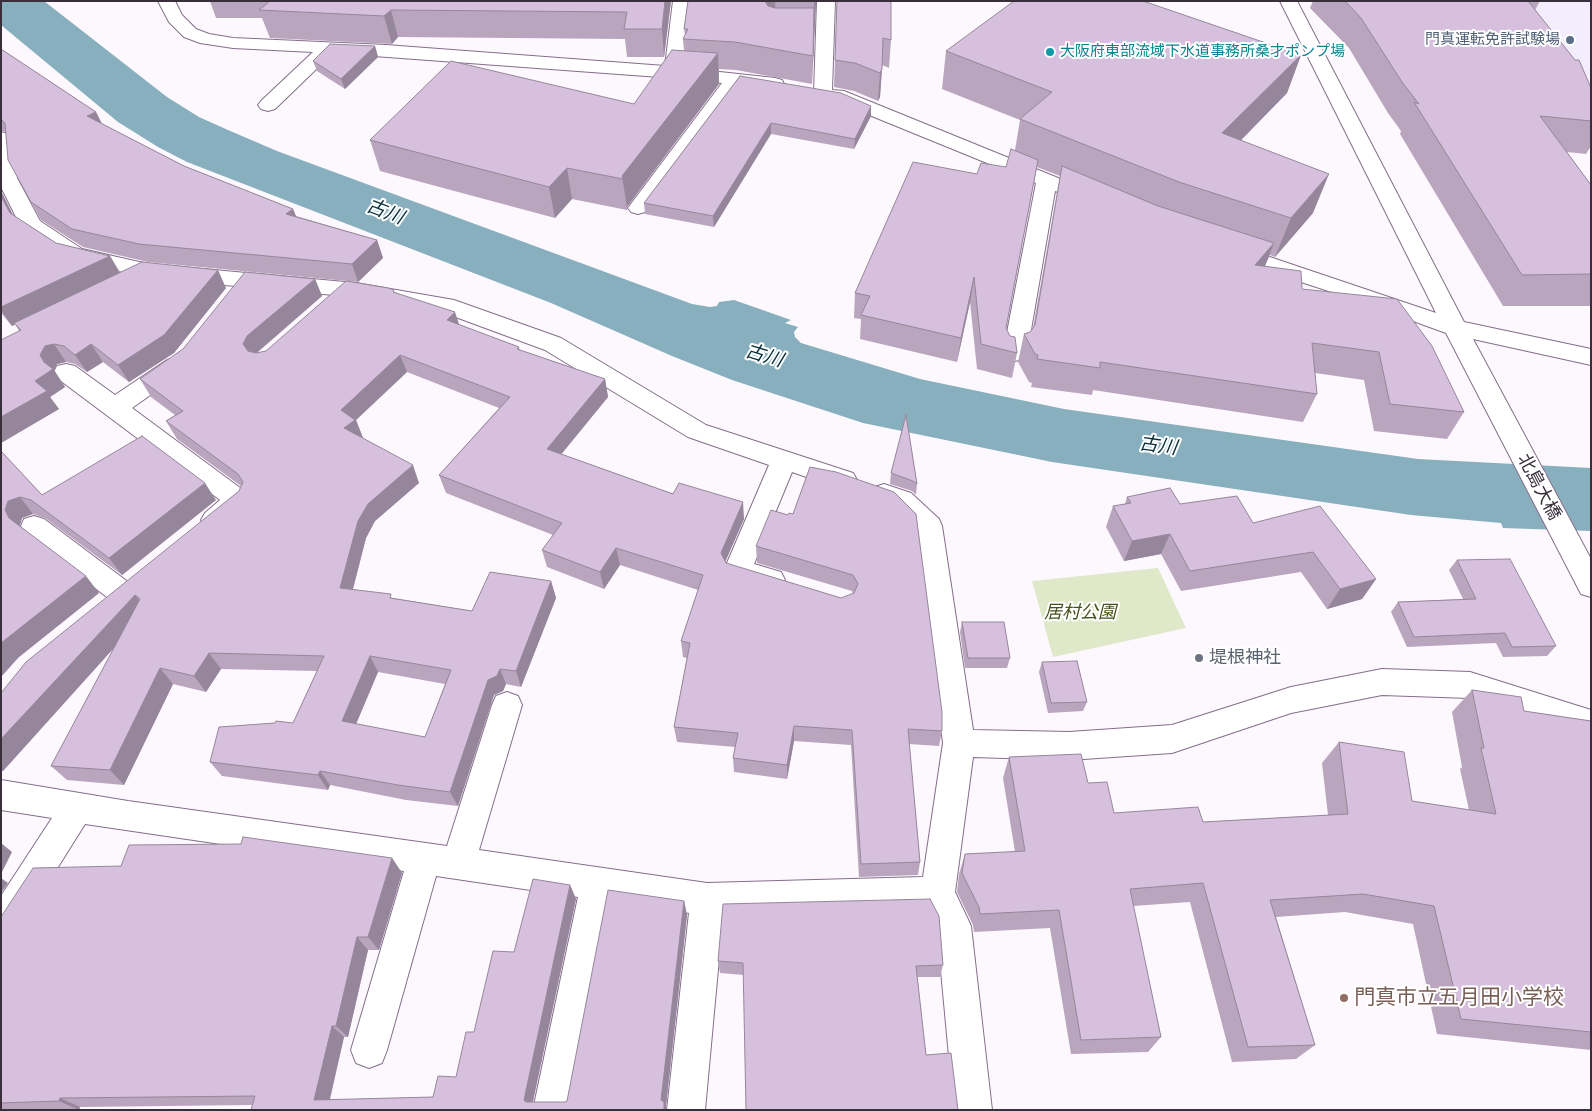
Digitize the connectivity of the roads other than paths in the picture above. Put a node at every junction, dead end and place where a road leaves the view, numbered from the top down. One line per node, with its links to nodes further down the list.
1 (166, 1): 7 (street)
2 (682, 1): 8 (street)
3 (826, 1): 6 (street)
4 (1288, 1): 23 (street, 北島大橋)
5 (805, 28): 6 (street)
6 (825, 29): 10 (street)
7 (329, 47): 8 (street); 11 (street)
8 (673, 72): 9 (street)
9 (736, 78): 10 (street); 15 (street)
10 (823, 92): 13 (street)
11 (268, 105)
12 (1, 138): 17 (street)
13 (1047, 180): 14 (street); 25 (street)
14 (1108, 205)
15 (638, 208)
16 (1214, 246): 23 (street)
17 (148, 272): 18 (street); 19 (street)
18 (246, 280): 20 (street); 21 (street)
19 (122, 284)
20 (347, 289): 22 (street); 29 (street)
21 (229, 302)
22 (325, 309)
23 (1456, 328): 26 (street); 32 (street, 北島大橋)
24 (189, 353): 28 (street)
25 (1015, 353)
26 (1591, 358)
27 (66, 372): 28 (street)
28 (114, 408): 31 (street)
29 (784, 460): 33 (street); 37 (street)
30 (34, 526): 34 (street)
31 (192, 538)
32 (1591, 586)
33 (794, 587)
34 (99, 612)
35 (507, 705): 41 (street)
36 (1591, 724): 37 (street)
37 (959, 743): 43 (street)
38 (1, 795): 39 (street)
39 (77, 808): 40 (street); 45 (street)
40 (424, 859): 41 (street); 46 (street)
41 (458, 864): 42 (street)
42 (598, 883): 44 (street); 47 (street)
43 (938, 893): 44 (street); 49 (street)
44 (707, 899): 48 (street)
45 (1, 931)
46 (369, 1050)
47 (552, 1110)
48 (686, 1110)
49 (973, 1110)

